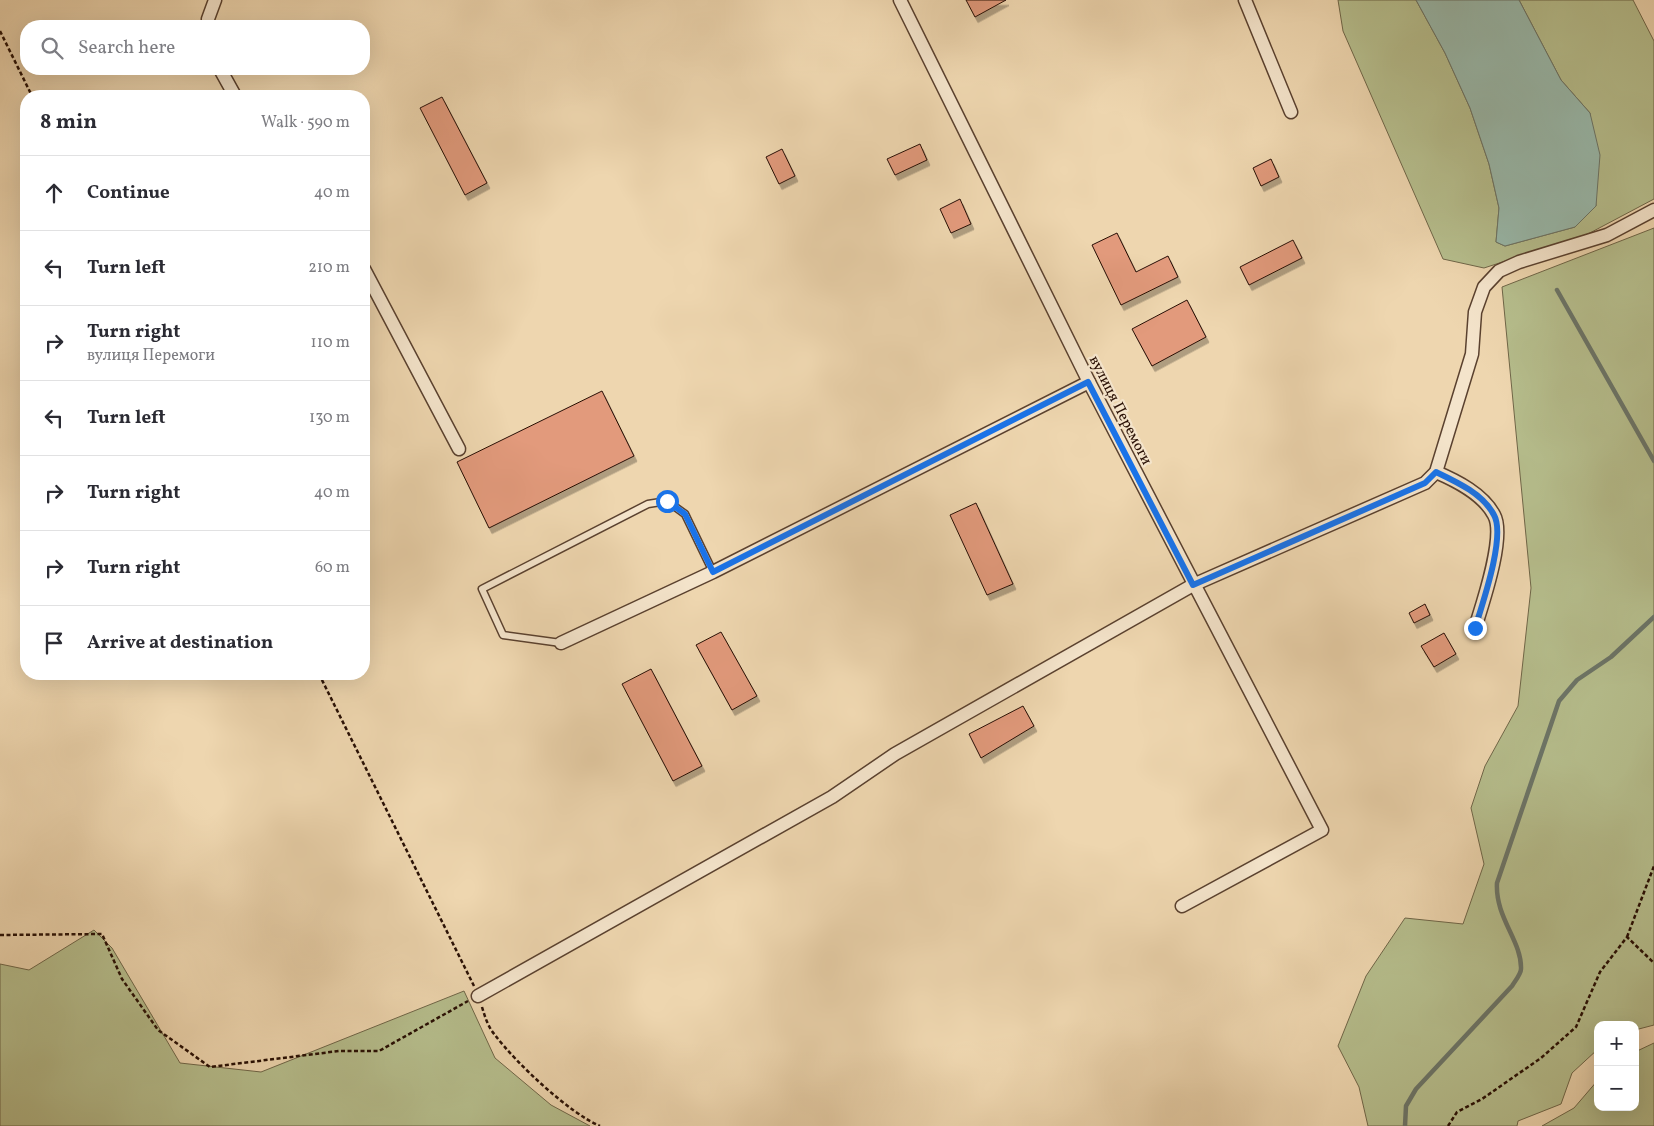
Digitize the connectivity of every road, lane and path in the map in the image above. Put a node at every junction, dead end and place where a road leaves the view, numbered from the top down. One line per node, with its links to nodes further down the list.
1 (215, 0): 4 (street)
2 (900, 0): 14 (street, вулиця Перемоги)
3 (1245, 0): 11 (street)
4 (208, 20)
5 (0, 31): 6 (path)
6 (20, 72)
7 (22, 75): 9 (path)
8 (223, 75): 10 (street)
9 (29, 90)
10 (232, 90)
11 (1291, 112)
12 (1654, 210): 16 (street)
13 (370, 280): 15 (street)
14 (1088, 382): 17 (street); 18 (street, вулиця Перемоги)
15 (459, 450)
16 (1436, 472): 18 (street); 19 (street)
17 (713, 572): 20 (street); 20 (lane)
18 (1193, 585): 23 (street, вулиця Перемоги); 27 (street)
19 (1475, 628)
20 (561, 643)
21 (322, 680): 27 (path)
22 (1654, 866): 25 (path)
23 (1182, 906)
24 (0, 935): 27 (path)
25 (1627, 937): 26 (path); 29 (path)
26 (1654, 963)
27 (478, 996): 28 (path)
28 (600, 1126)
29 (1448, 1126)

